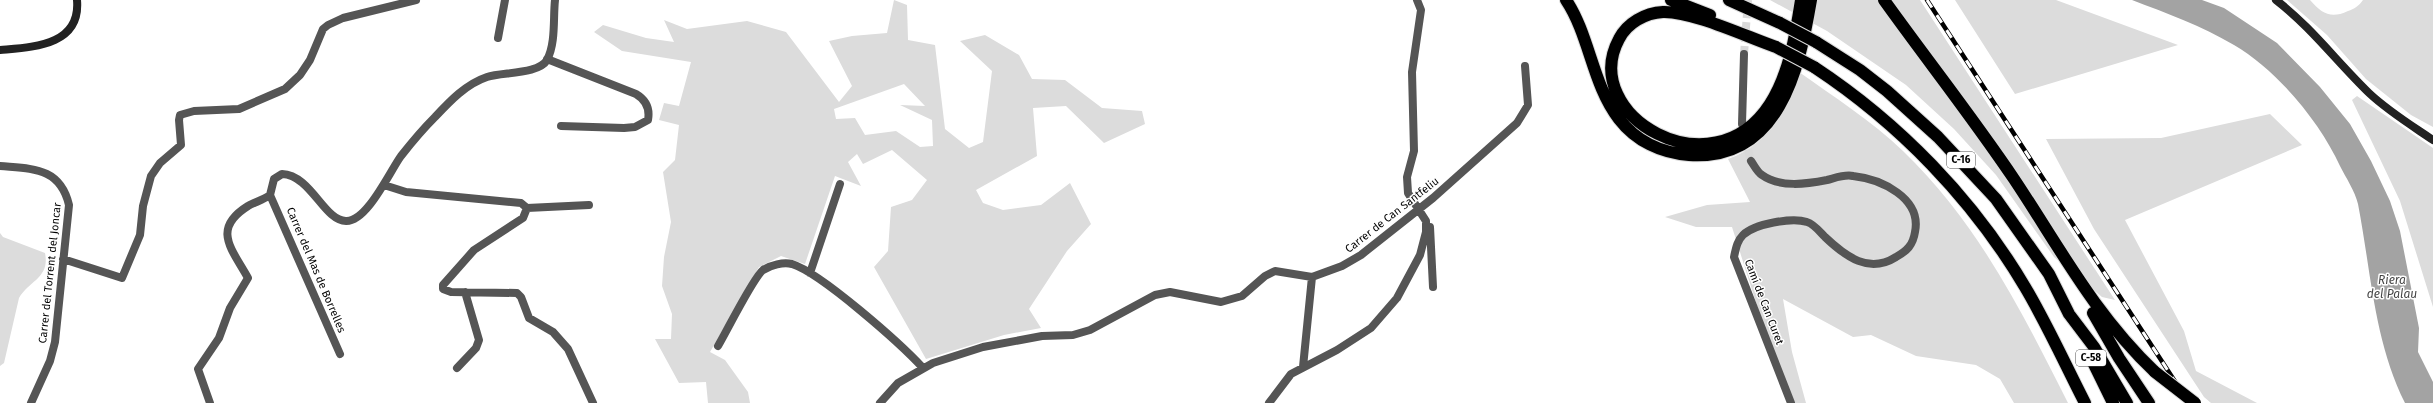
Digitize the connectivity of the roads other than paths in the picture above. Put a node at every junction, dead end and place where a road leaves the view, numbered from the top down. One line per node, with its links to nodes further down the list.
1 (77, 0): 15 (main road)
2 (416, 0): 31 (street)
3 (505, 0): 13 (street)
4 (556, 0): 17 (street)
5 (1417, 0): 29 (street)
6 (1566, 0): 10 (highway)
7 (1671, 0): 14 (highway, C-16)
8 (1729, 0): 37 (highway, C-16, bridge)
9 (1801, 0): 14 (highway)
10 (1811, 0)
11 (1884, 0): 32 (highway)
12 (2276, 0): 21 (main road)
13 (498, 38)
14 (1776, 47): 49 (highway, C-16, bridge)
15 (0, 50)
16 (1744, 54): 19 (street)
17 (547, 60): 20 (street); 25 (street)
18 (1525, 66): 29 (street, Carrer de Can Santfeliu)
19 (1742, 124)
20 (561, 126)
21 (2433, 140)
22 (1751, 161): 48 (street, Camí de Can Curet)
23 (0, 166): 31 (street, Carrer del Torrent del Joncar)
24 (840, 184): 33 (street)
25 (384, 185): 26 (street); 28 (street)
26 (270, 195): 39 (street, Carrer del Mas de Borrelles); 44 (street)
27 (589, 205): 28 (street)
28 (527, 208): 36 (street)
29 (1418, 209): 30 (street); 34 (street, Carrer de Can Santfeliu)
30 (1426, 221): 35 (street); 40 (street)
31 (63, 259): 43 (street, Carrer del Torrent del Joncar)
32 (2070, 268): 52 (highway); 53 (highway, bridge)
33 (810, 273): 38 (street); 42 (street)
34 (1312, 277): 40 (street); 42 (street, Carrer de Can Santfeliu)
35 (1433, 287)
36 (465, 292): 41 (street); 45 (street)
37 (2069, 314): 50 (highway, C-58); 51 (highway, C-16)
38 (718, 346)
39 (340, 354)
40 (1303, 367): 47 (street)
41 (457, 368)
42 (923, 368): 46 (street, Carrer de Can Santfeliu)
43 (31, 403)
44 (210, 403)
45 (593, 403)
46 (880, 403)
47 (1269, 403)
48 (1792, 403)
49 (2085, 403)
50 (2113, 403)
51 (2126, 403)
52 (2149, 403)
53 (2194, 403)

